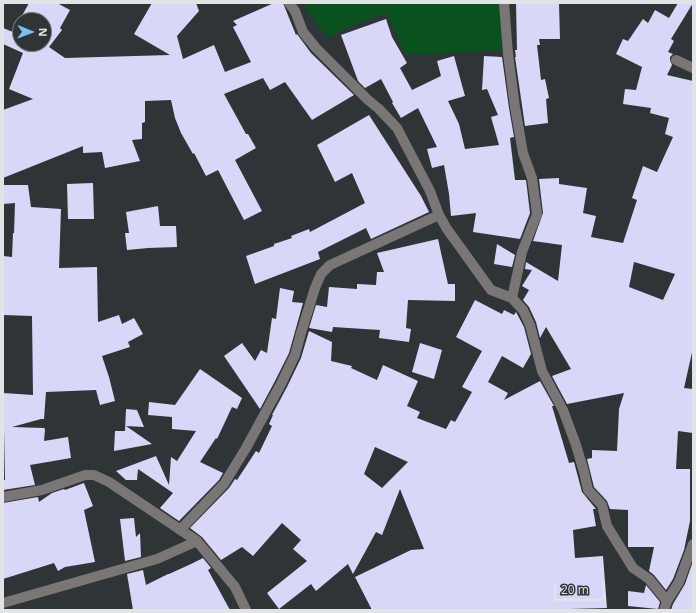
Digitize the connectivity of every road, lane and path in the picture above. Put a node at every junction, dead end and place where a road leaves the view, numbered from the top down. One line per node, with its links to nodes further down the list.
1 (289, 3): 5 (street)
2 (504, 3): 6 (street)
3 (676, 60): 4 (street)
4 (693, 68)
5 (439, 215): 6 (street); 8 (street)
6 (512, 298): 12 (street)
7 (3, 496): 8 (street)
8 (180, 530): 9 (street)
9 (197, 541): 11 (street); 13 (street)
10 (693, 544): 12 (street)
11 (3, 603)
12 (666, 606)
13 (246, 610)

